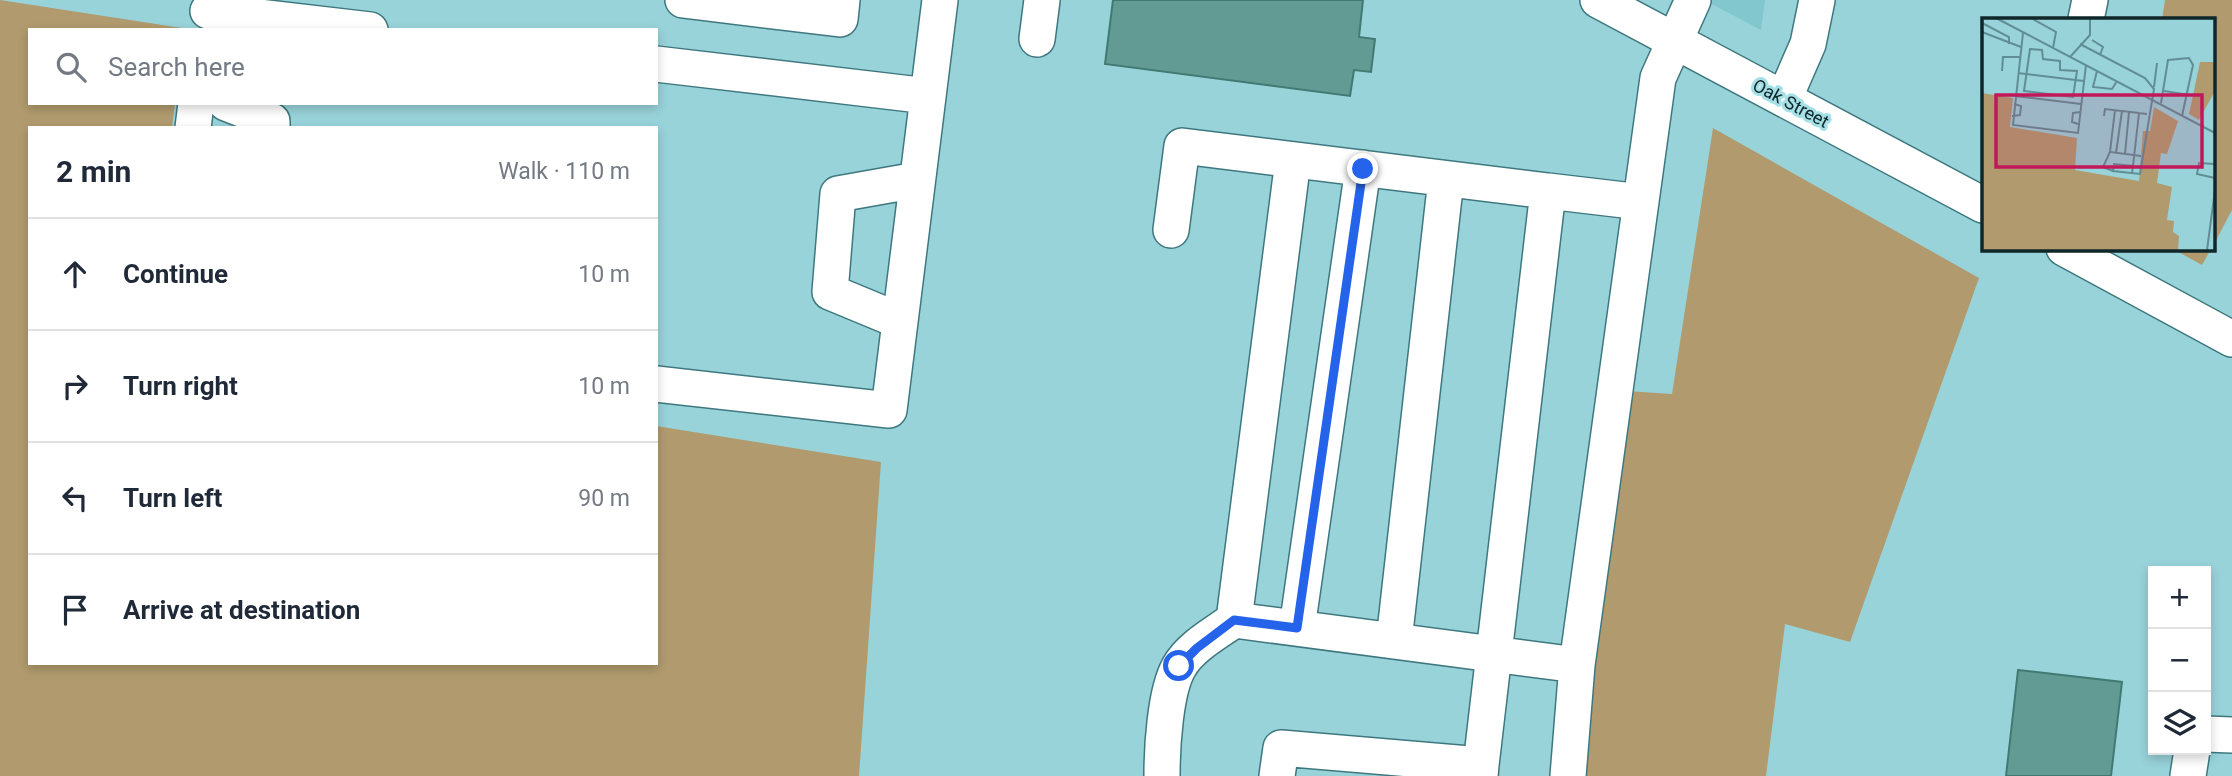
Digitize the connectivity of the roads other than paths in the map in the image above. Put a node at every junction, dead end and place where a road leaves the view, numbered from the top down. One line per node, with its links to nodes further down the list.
1 (683, 0): 2 (street)
2 (842, 0)
3 (940, 0): 15 (street)
4 (1042, 0): 12 (street)
5 (1598, 0): 13 (street, Oak Street)
6 (1693, 0): 13 (street)
7 (1816, 0): 16 (street)
8 (2090, 0): 10 (street)
9 (208, 13): 11 (street)
10 (2086, 18)
11 (351, 28)
12 (1037, 38)
13 (1676, 41): 16 (street, Oak Street); 26 (street)
14 (658, 64): 15 (street)
15 (928, 96): 24 (street)
16 (1784, 99): 27 (street, Oak Street)
17 (196, 105): 19 (street)
18 (231, 105): 20 (street)
19 (193, 126)
20 (272, 126)
21 (1293, 159): 22 (street); 28 (street); 33 (street)
22 (1363, 169): 23 (street); 34 (street)
23 (1446, 178): 25 (street); 35 (street)
24 (917, 180): 30 (street); 30 (street)
25 (1548, 191): 26 (street); 36 (street)
26 (1641, 202): 37 (street)
27 (1982, 204)
28 (1171, 230)
29 (2068, 250): 31 (street)
30 (900, 321): 32 (street)
31 (2232, 339)
32 (658, 384)
33 (1234, 620): 34 (street); 42 (street)
34 (1297, 628): 35 (street)
35 (1394, 641): 36 (street)
36 (1492, 655): 37 (street); 41 (street)
37 (1577, 665): 44 (street)
38 (2211, 734): 39 (street)
39 (2232, 735)
40 (2191, 755): 45 (street)
41 (1480, 771): 43 (street)
42 (1162, 776)
43 (1277, 776)
44 (1568, 776)
45 (2188, 776)

